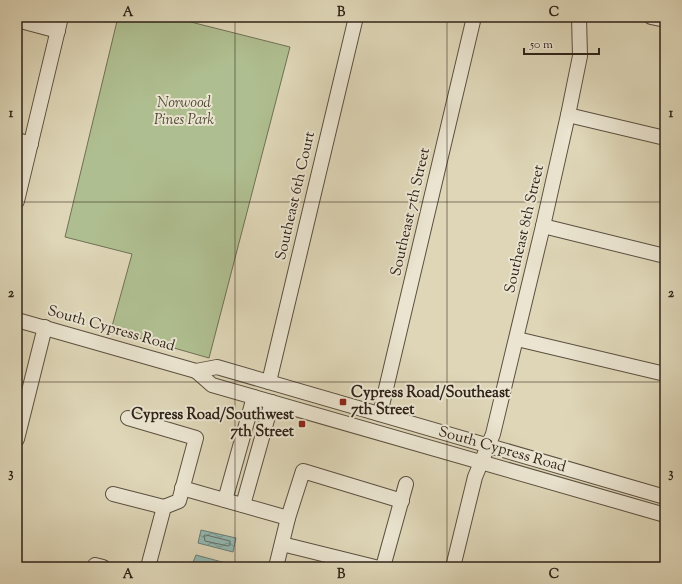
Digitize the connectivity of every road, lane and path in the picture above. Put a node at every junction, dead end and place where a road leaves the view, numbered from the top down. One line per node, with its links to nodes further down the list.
1 (61, 17): 8 (street)
2 (356, 17): 21 (street, Southeast 6th Court)
3 (474, 17): 24 (street, Southeast 7th Street)
4 (579, 17): 9 (street, Southeast 8th Street)
5 (651, 17): 7 (street)
6 (17, 20): 8 (street)
7 (665, 20)
8 (58, 31): 12 (street)
9 (568, 115): 10 (street); 14 (street, Southeast 8th Street)
10 (665, 138)
11 (17, 140): 12 (street)
12 (31, 144): 13 (street)
13 (17, 201)
14 (543, 226): 15 (street); 18 (street, Southeast 8th Street)
15 (665, 256)
16 (17, 320): 17 (street, South Cypress Road)
17 (45, 327): 19 (street, South Cypress Road); 26 (street)
18 (517, 339): 20 (street); 27 (street, Southeast 8th Street)
19 (196, 371): 21 (street, South Cypress Road); 22 (street, South Cypress Road)
20 (665, 374)
21 (269, 382): 24 (street, South Cypress Road)
22 (254, 397): 23 (street, South Cypress Road); 33 (street)
23 (272, 402): 28 (street, South Cypress Road); 35 (street)
24 (380, 414): 27 (street, South Cypress Road)
25 (128, 418): 30 (street)
26 (17, 439)
27 (488, 446): 28 (street, Southeast 8th Street); 32 (street, South Cypress Road)
28 (481, 462): 37 (street, South Cypress Road); 44 (street, Southeast 8th Street)
29 (406, 484): 34 (street)
30 (182, 488): 33 (street); 36 (street)
31 (113, 494): 36 (street)
32 (665, 497)
33 (225, 500): 35 (street)
34 (402, 501): 38 (street); 43 (street)
35 (243, 505): 38 (street)
36 (164, 507): 40 (street)
37 (665, 514)
38 (288, 518): 39 (street)
39 (282, 544): 41 (street); 42 (street)
40 (148, 567)
41 (276, 567)
42 (375, 567)
43 (383, 567)
44 (453, 567)

